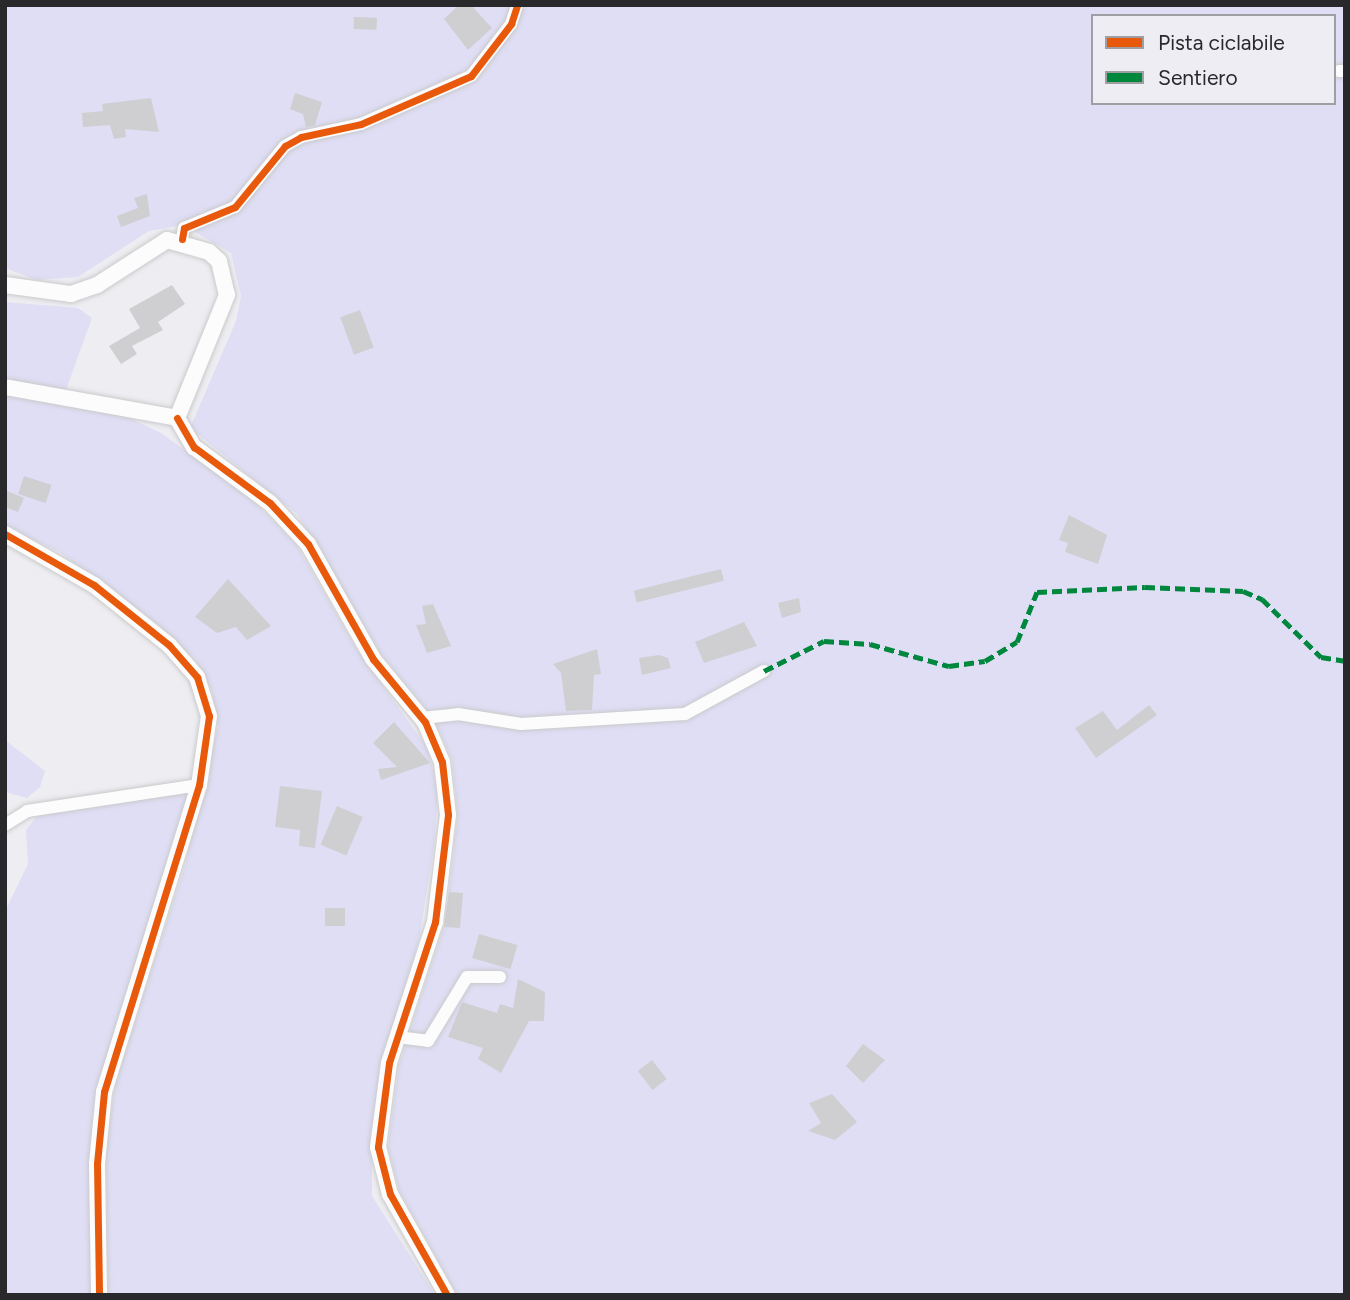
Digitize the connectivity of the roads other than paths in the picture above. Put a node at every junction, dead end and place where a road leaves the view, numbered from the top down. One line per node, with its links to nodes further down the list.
1 (517, 5): 2 (street)
2 (182, 239): 3 (street); 5 (street)
3 (5, 285)
4 (5, 387): 5 (street)
5 (177, 418): 8 (street)
6 (5, 534): 9 (street)
7 (764, 671): 8 (street)
8 (422, 718): 12 (street)
9 (199, 785): 10 (street); 13 (street)
10 (5, 825)
11 (500, 977): 12 (street)
12 (397, 1037): 14 (street)
13 (99, 1295)
14 (447, 1295)

